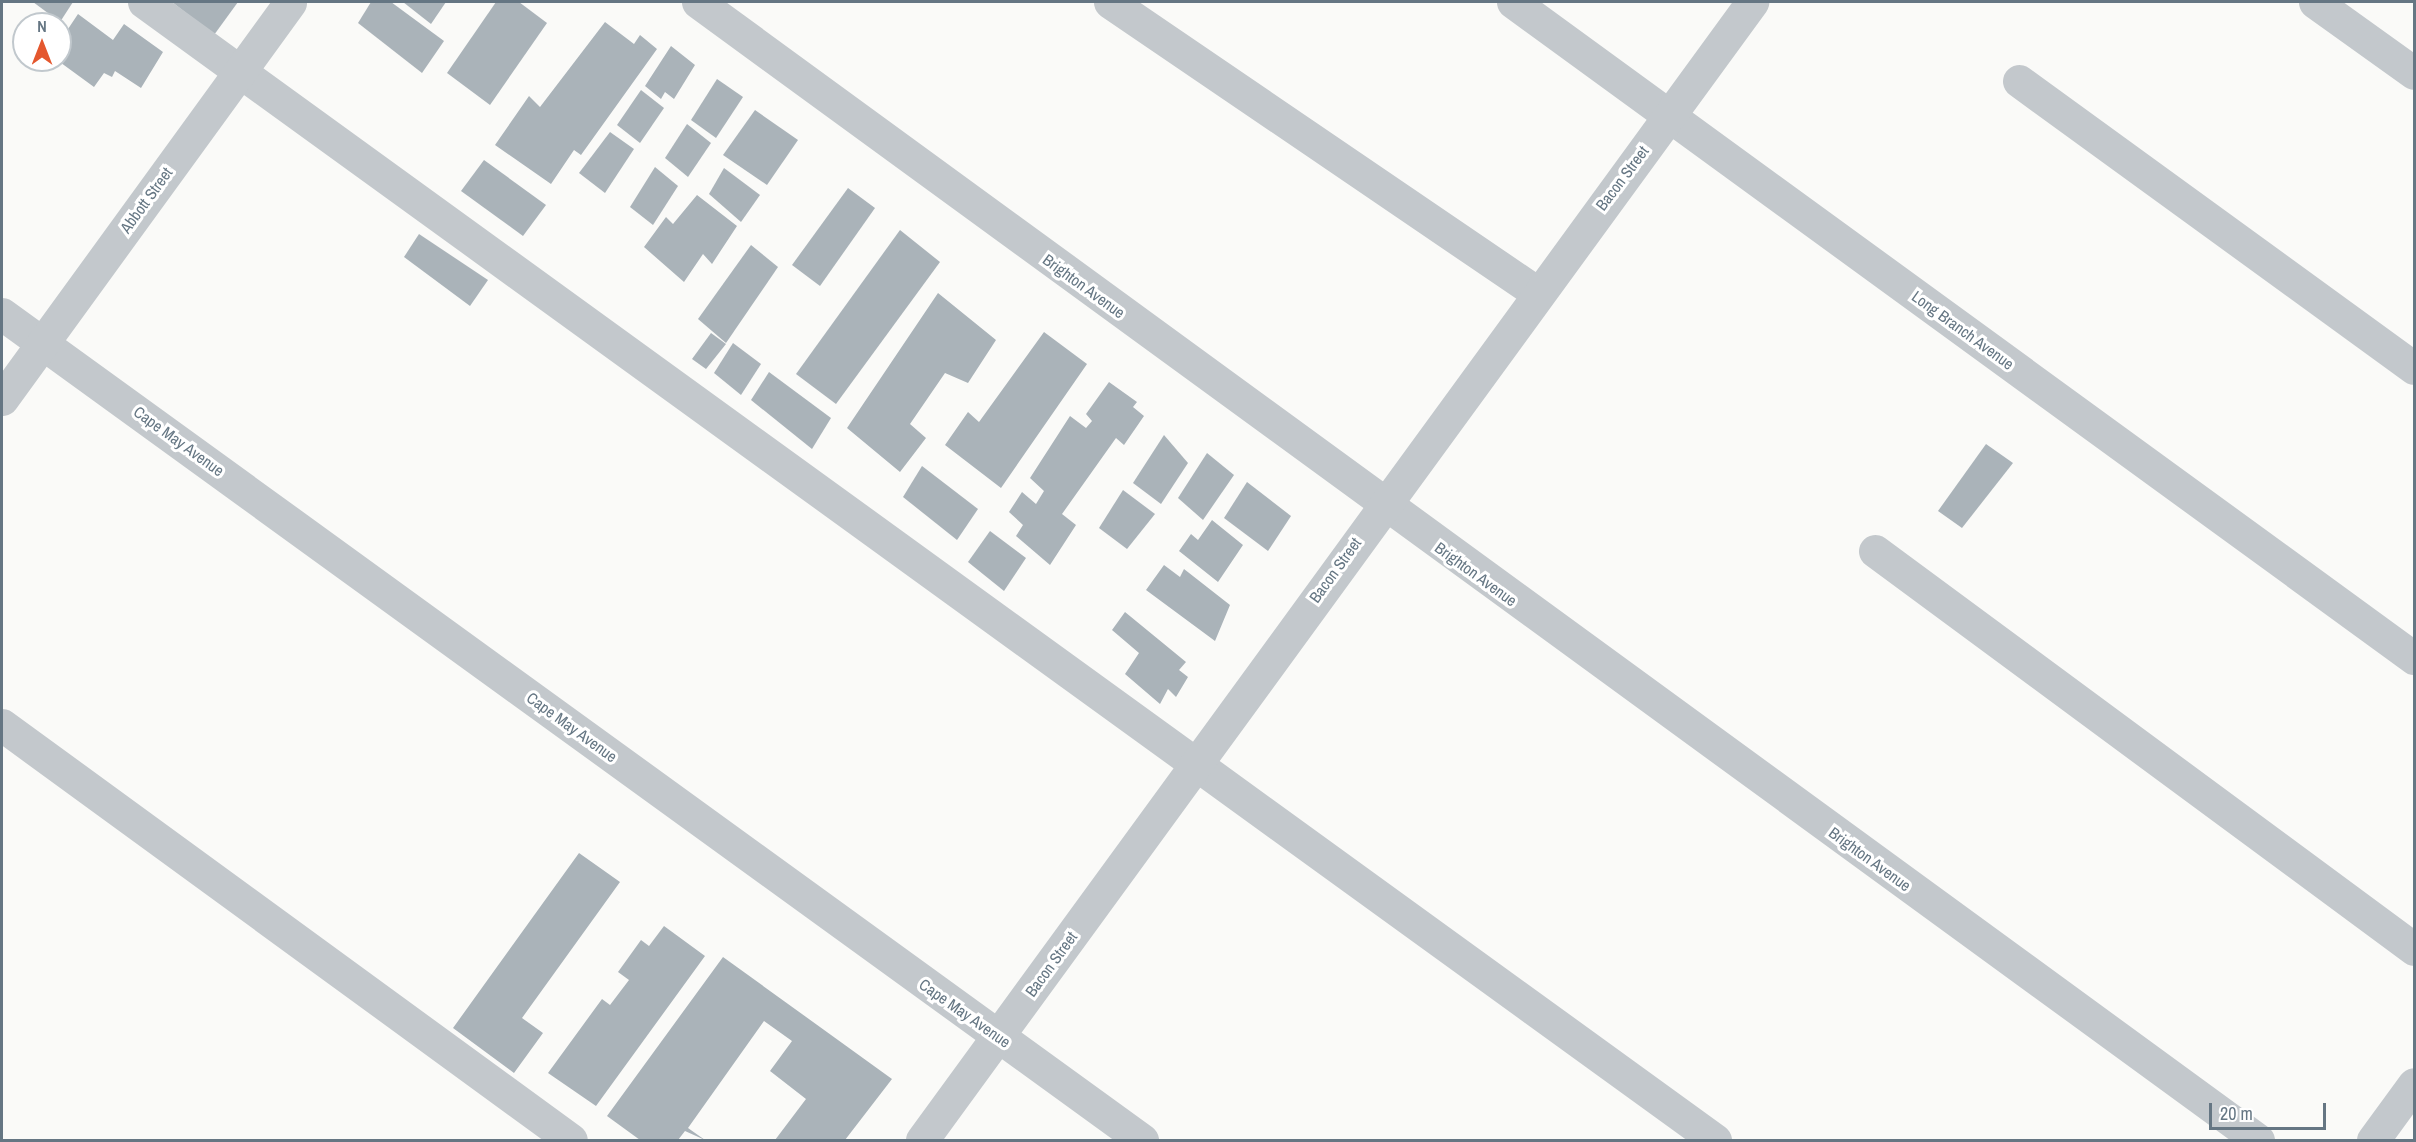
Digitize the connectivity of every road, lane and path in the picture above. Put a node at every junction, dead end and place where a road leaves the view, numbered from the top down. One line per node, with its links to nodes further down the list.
1 (144, 2): 8 (street)
2 (290, 2): 8 (street, Abbott Street)
3 (698, 2): 17 (street, Brighton Avenue)
4 (1110, 2): 12 (street)
5 (1513, 2): 11 (street, Long Branch Avenue)
6 (1752, 2): 11 (street, Bacon Street)
7 (2315, 2): 9 (street)
8 (241, 71): 14 (street, Abbott Street); 21 (street)
9 (2415, 73)
10 (2019, 81): 15 (street)
11 (1670, 114): 12 (street, Bacon Street); 19 (street, Long Branch Avenue)
12 (1536, 292): 17 (street, Bacon Street)
13 (2, 314): 14 (street, Cape May Avenue)
14 (42, 344): 16 (street, Abbott Street); 23 (street, Cape May Avenue)
15 (2415, 368)
16 (2, 399)
17 (1382, 505): 21 (street, Bacon Street); 29 (street, Brighton Avenue)
18 (1875, 551): 22 (street)
19 (2415, 658)
20 (2, 725): 25 (street)
21 (1197, 761): 23 (street, Bacon Street); 28 (street)
22 (2415, 949)
23 (998, 1036): 26 (street, Bacon Street); 27 (street, Cape May Avenue)
24 (2415, 1084): 30 (street)
25 (571, 1140)
26 (922, 1140)
27 (1142, 1140)
28 (1715, 1140)
29 (2258, 1140)
30 (2373, 1140)

